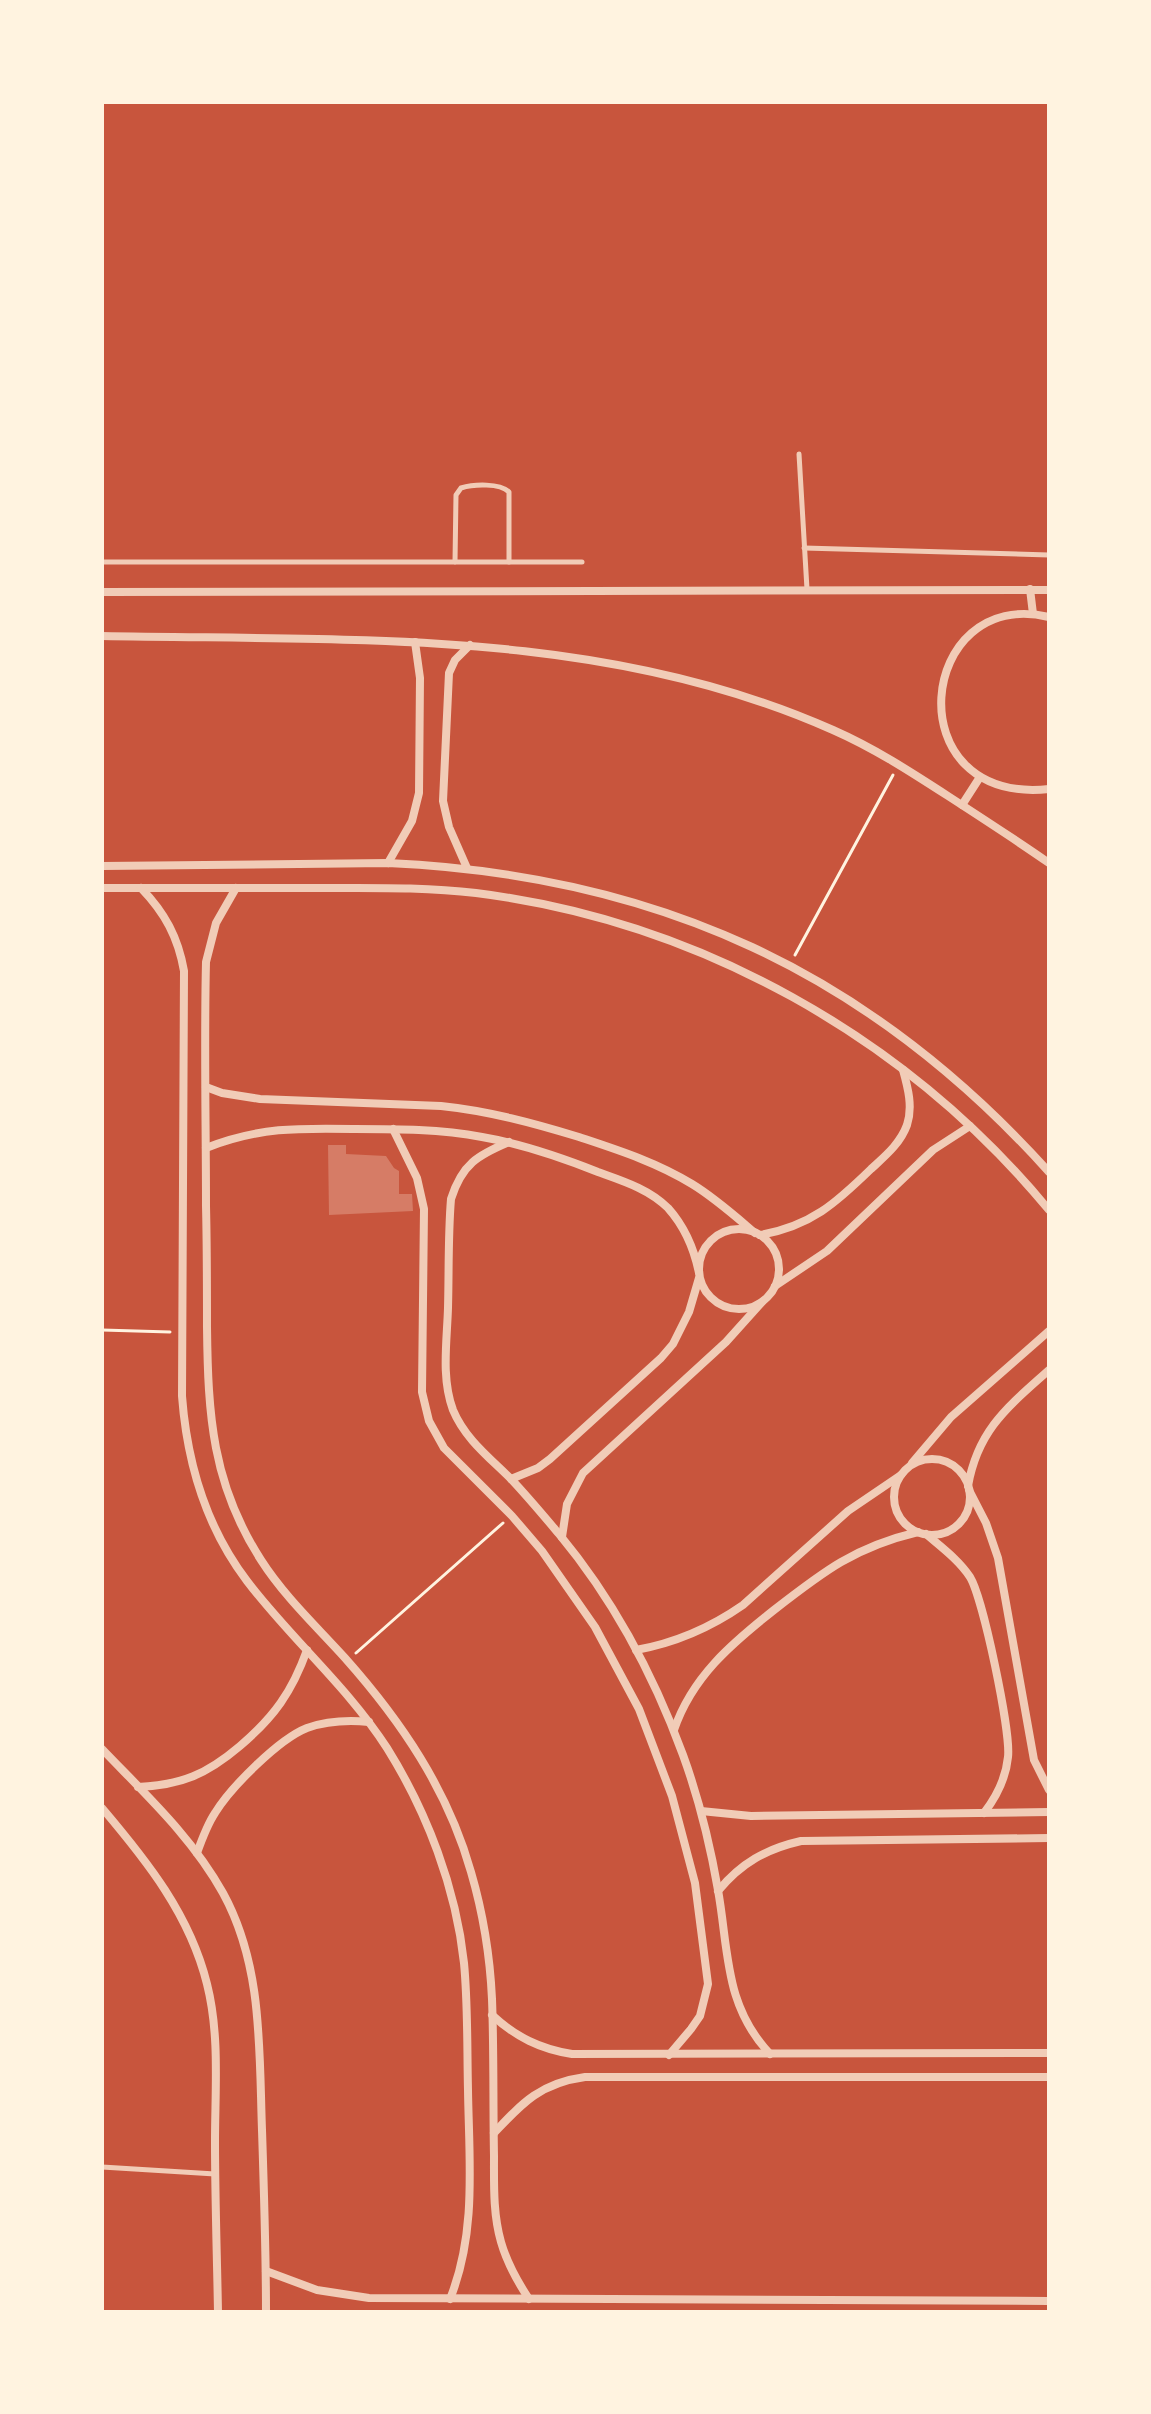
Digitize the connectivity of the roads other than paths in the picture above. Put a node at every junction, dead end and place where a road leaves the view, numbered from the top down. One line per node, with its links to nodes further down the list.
1 (799, 454): 2 (lane)
2 (804, 548): 3 (lane); 8 (lane)
3 (1049, 555)
4 (102, 562): 5 (lane)
5 (455, 562): 6 (lane); 6 (lane)
6 (509, 562): 7 (lane)
7 (582, 562)
8 (807, 589): 9 (street); 11 (street)
9 (1030, 589): 10 (street); 12 (street)
10 (1049, 590)
11 (102, 592)
12 (1033, 614): 13 (street); 17 (street)
13 (1049, 617)
14 (102, 636): 15 (street)
15 (415, 642): 16 (street); 20 (street)
16 (470, 645): 19 (street); 23 (street)
17 (980, 777): 18 (street); 19 (street)
18 (1049, 789)
19 (962, 805): 21 (street)
20 (388, 863): 22 (street); 23 (street)
21 (1049, 863)
22 (102, 866)
23 (467, 868): 33 (street)
24 (102, 888): 25 (street)
25 (141, 888): 26 (street); 47 (street)
26 (236, 888): 27 (street); 28 (street)
27 (903, 1069): 29 (street); 35 (street)
28 (206, 1087): 32 (street); 35 (street)
29 (970, 1126): 34 (street); 37 (street)
30 (393, 1129): 31 (street); 32 (street); 64 (street)
31 (509, 1142): 36 (street); 43 (street)
32 (206, 1148): 61 (street)
33 (1049, 1172)
34 (1049, 1210)
35 (758, 1234): 36 (street); 37 (street)
36 (699, 1276): 38 (street); 43 (street)
37 (775, 1286): 38 (street)
38 (762, 1302): 46 (street)
39 (1049, 1331): 41 (street)
40 (1049, 1370): 44 (street)
41 (911, 1465): 42 (street); 44 (street)
42 (901, 1475): 45 (street); 48 (street)
43 (511, 1479): 46 (street)
44 (968, 1488): 45 (street); 53 (street)
45 (922, 1533): 50 (street); 57 (street)
46 (562, 1538): 48 (street)
47 (307, 1650): 49 (street); 52 (street)
48 (636, 1650): 50 (street)
49 (369, 1722): 59 (street); 70 (street)
50 (674, 1731): 55 (street)
51 (102, 1749): 52 (street)
52 (138, 1787): 59 (street)
53 (1049, 1790)
54 (102, 1808): 68 (street)
55 (701, 1811): 57 (street); 60 (street)
56 (1049, 1812): 57 (street)
57 (984, 1813)
58 (1049, 1838): 60 (street)
59 (197, 1853): 69 (street)
60 (718, 1891): 63 (street)
61 (492, 2015): 64 (street); 66 (street)
62 (1049, 2053): 63 (street)
63 (770, 2054): 64 (street)
64 (669, 2055)
65 (1049, 2077): 66 (street)
66 (493, 2134): 71 (street)
67 (102, 2167): 68 (lane)
68 (215, 2174): 73 (street)
69 (266, 2271): 70 (street); 74 (street)
70 (450, 2299): 71 (street)
71 (529, 2299): 72 (street)
72 (1049, 2301)
73 (218, 2312)
74 (266, 2312)

